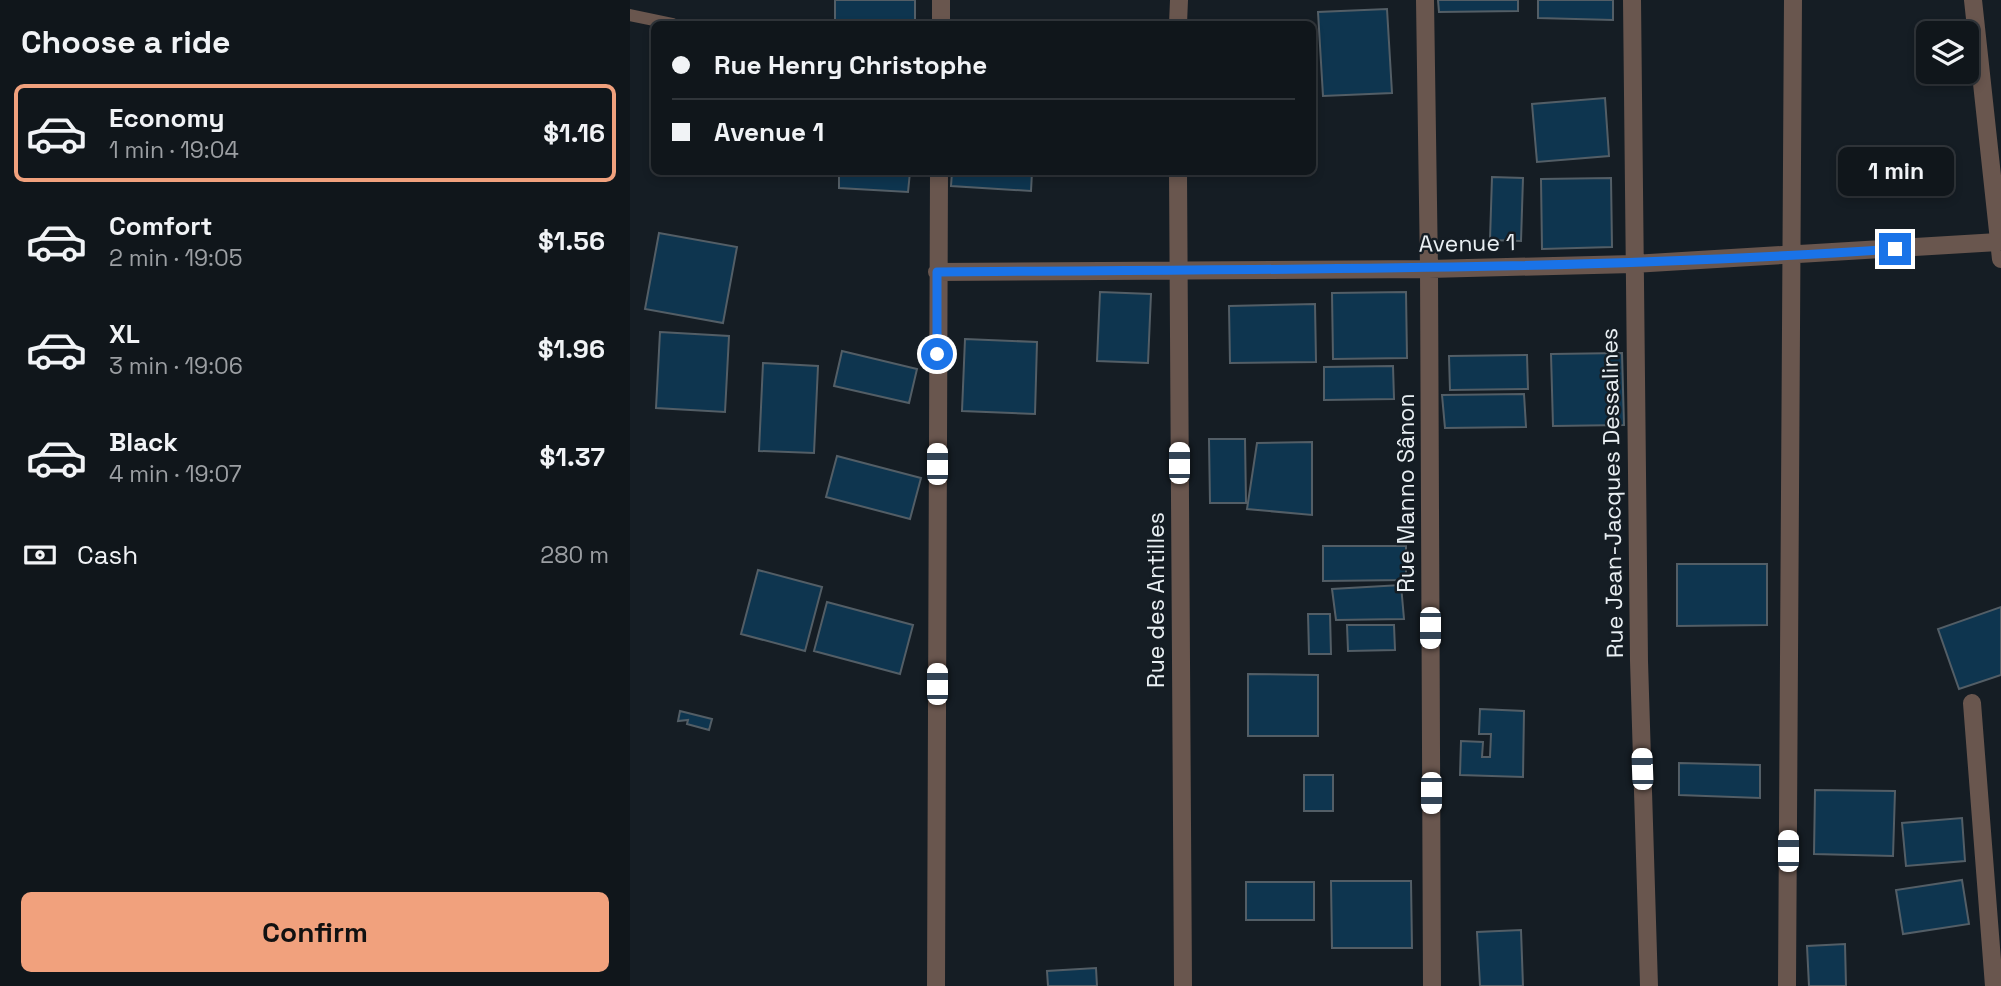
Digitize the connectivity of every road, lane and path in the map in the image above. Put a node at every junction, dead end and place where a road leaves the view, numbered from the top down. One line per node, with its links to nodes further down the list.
1 (941, 0): 9 (street)
2 (1179, 0): 10 (street)
3 (1425, 0): 16 (street, Rue Manno Sânon)
4 (1632, 0): 15 (street, Rue Jean-Jacques Dessalines)
5 (1793, 0): 14 (street)
6 (1973, 0): 13 (street)
7 (630, 15): 8 (lane)
8 (659, 21)
9 (941, 21)
10 (1178, 21)
11 (939, 175): 18 (street)
12 (1178, 175): 17 (street, Rue des Antilles)
13 (2000, 251): 14 (street, Avenue 1)
14 (1792, 257): 15 (street, Avenue 1); 24 (street)
15 (1633, 264): 16 (street, Avenue 1); 23 (street, Rue Jean-Jacques Dessalines)
16 (1430, 269): 17 (street, Avenue 1); 22 (street, Rue Manno Sânon)
17 (1178, 270): 18 (street, Avenue 1); 21 (street, Rue des Antilles)
18 (937, 272): 20 (street)
19 (1972, 703): 25 (street)
20 (936, 986)
21 (1184, 986)
22 (1432, 986)
23 (1649, 986)
24 (1787, 986)
25 (1994, 986)

